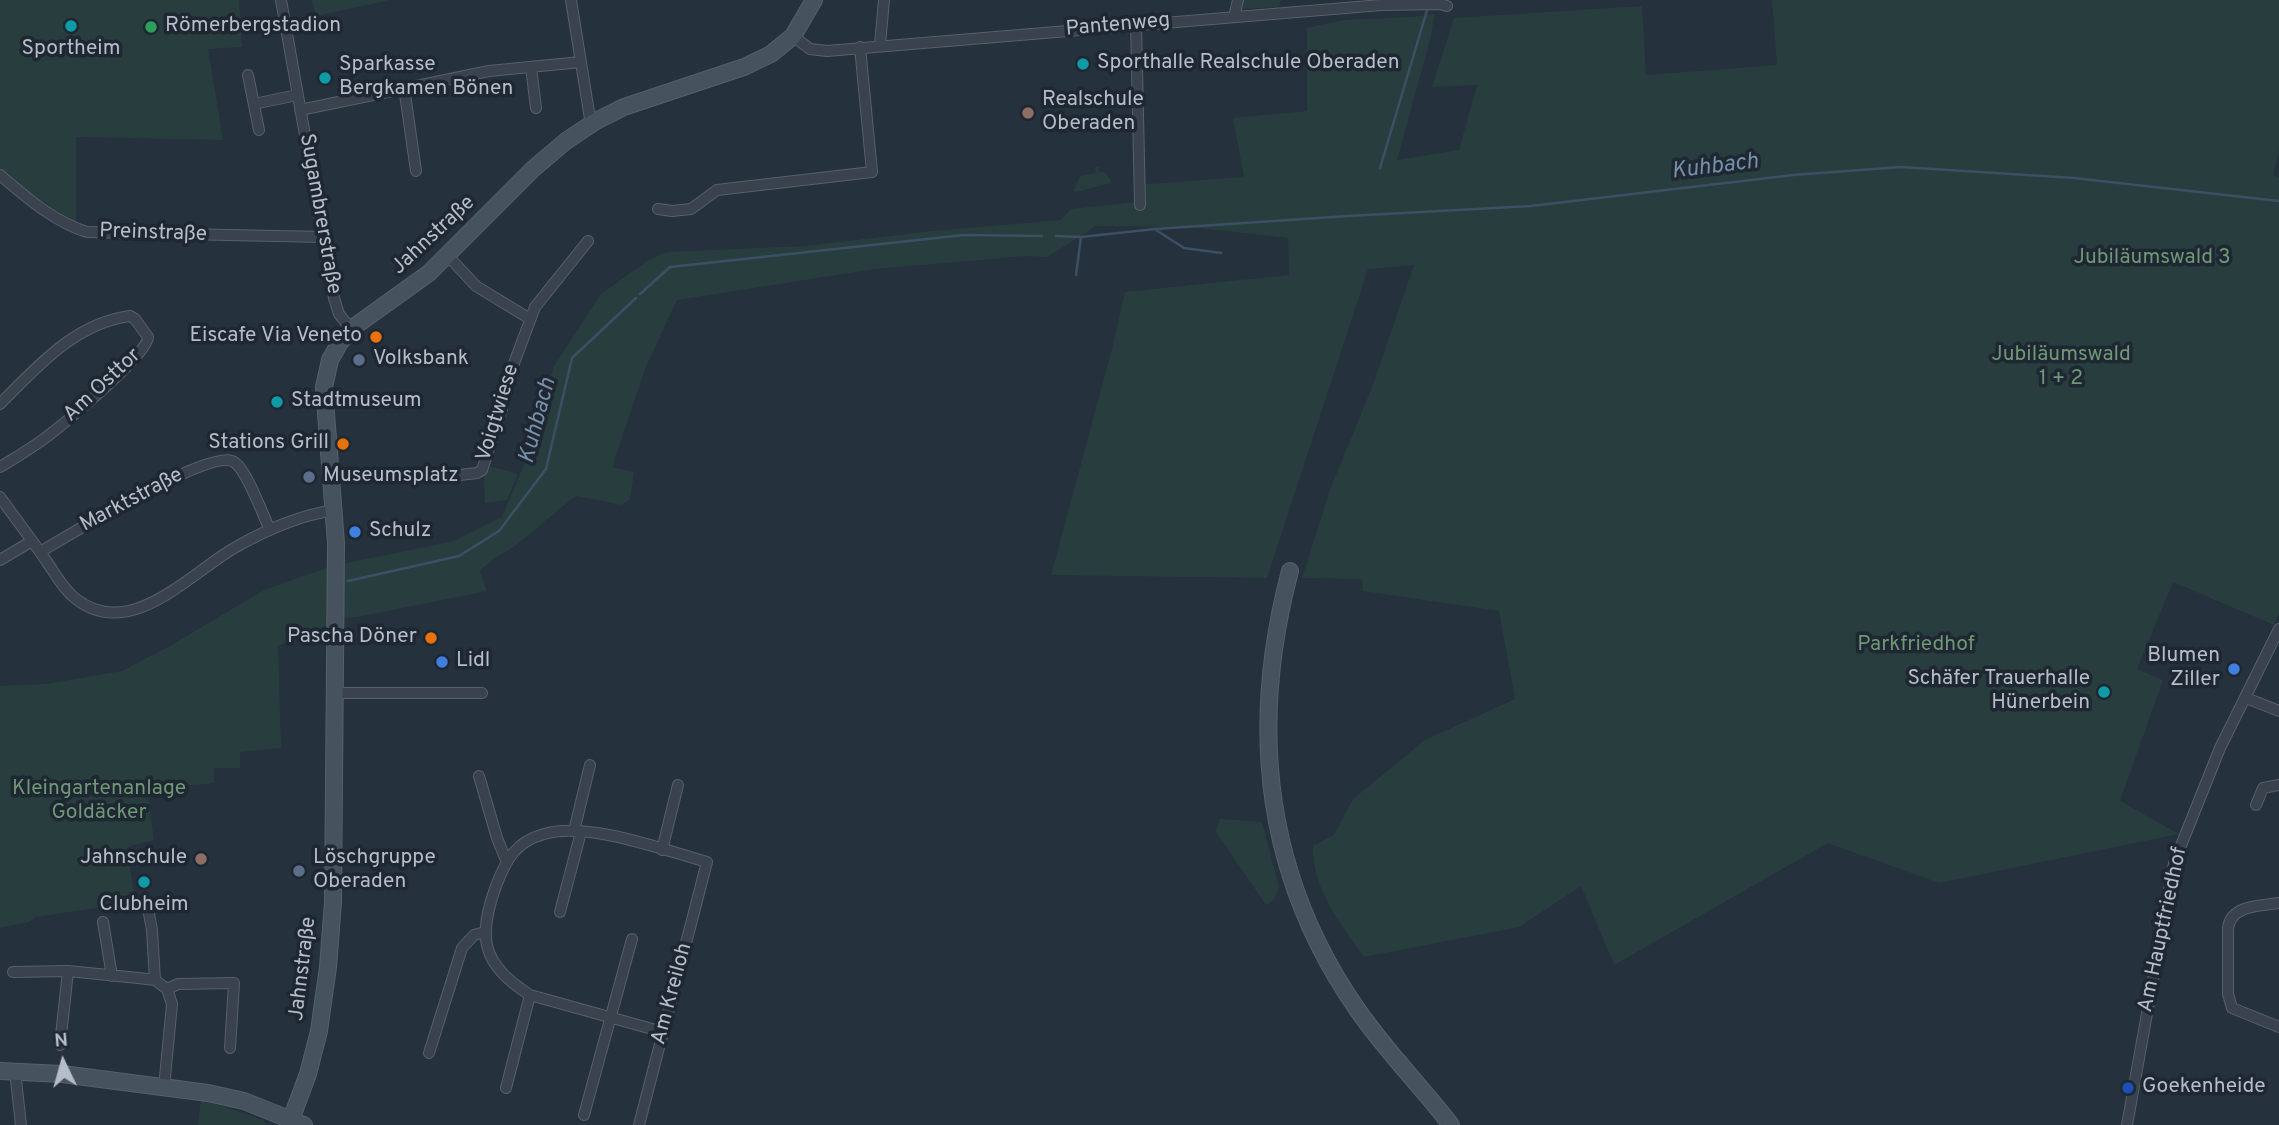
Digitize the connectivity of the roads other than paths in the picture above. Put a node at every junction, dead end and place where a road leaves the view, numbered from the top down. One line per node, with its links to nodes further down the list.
1 (281, 0): 16 (street, Sugambrerstraße)
2 (571, 0): 12 (street)
3 (814, 0): 9 (main road, Jahnstraße)
4 (884, 0): 10 (street)
5 (1238, 0): 7 (street)
6 (1442, 5): 7 (street, Pantenweg)
7 (1234, 17): 8 (street, Pantenweg)
8 (1136, 24): 10 (street, Pantenweg); 24 (street)
9 (793, 36): 11 (street, Pantenweg); 20 (main road, Jahnstraße)
10 (880, 45): 11 (street, Pantenweg)
11 (860, 47): 25 (street)
12 (581, 62): 13 (street); 20 (street)
13 (531, 67): 15 (street); 18 (street)
14 (248, 75): 17 (street)
15 (404, 86): 19 (street); 22 (street)
16 (297, 95): 17 (street); 19 (street, Sugambrerstraße)
17 (254, 104): 21 (street)
18 (536, 108)
19 (300, 110): 26 (street, Sugambrerstraße)
20 (591, 125): 28 (main road, Jahnstraße)
21 (259, 130)
22 (416, 170)
23 (0, 175): 26 (street, Preinstraße)
24 (1140, 205)
25 (658, 209)
26 (323, 237): 30 (street, Sugambrerstraße)
27 (588, 242): 29 (street, Voigtwiese)
28 (448, 256): 29 (street); 30 (main road, Jahnstraße)
29 (530, 319): 33 (street, Voigtwiese)
30 (351, 329): 35 (main road, Jahnstraße)
31 (0, 404): 32 (street, Am Osttor)
32 (0, 467)
33 (442, 477)
34 (0, 497): 37 (street)
35 (335, 510): 36 (street); 43 (main road, Jahnstraße)
36 (270, 530): 38 (street); 38 (street, Marktstraße)
37 (32, 541): 38 (street); 39 (street)
38 (40, 552)
39 (0, 560)
40 (1290, 571): 79 (main road)
41 (2279, 629): 44 (street, Am Hauptfriedhof)
42 (482, 692): 43 (street)
43 (335, 693): 76 (main road, Jahnstraße)
44 (2246, 698): 45 (street); 80 (street, Am Hauptfriedhof)
45 (2279, 711)
46 (590, 765): 51 (street)
47 (479, 776): 53 (street)
48 (678, 785): 52 (street)
49 (2279, 785): 50 (street)
50 (2256, 805)
51 (577, 831): 52 (street); 53 (street); 56 (street)
52 (662, 850): 68 (street, Am Kreiloh)
53 (506, 860): 58 (street)
54 (147, 903): 63 (street)
55 (2279, 903): 67 (street)
56 (560, 912)
57 (103, 922): 62 (street)
58 (485, 932): 65 (street); 71 (street)
59 (632, 939): 66 (street)
60 (68, 971): 61 (street); 62 (street); 69 (street)
61 (13, 972)
62 (112, 976): 63 (street)
63 (155, 980): 64 (street)
64 (167, 989): 70 (street); 73 (street)
65 (530, 995): 66 (street); 74 (street)
66 (611, 1018): 68 (street); 75 (street)
67 (2279, 1027)
68 (663, 1032): 78 (street, Am Kreiloh)
69 (60, 1045)
70 (230, 1048)
71 (429, 1053)
72 (7, 1071): 73 (main road); 77 (street)
73 (164, 1087): 76 (main road)
74 (506, 1088)
75 (584, 1115)
76 (295, 1123)
77 (21, 1125)
78 (639, 1125)
79 (1451, 1125)
80 (2127, 1125)

